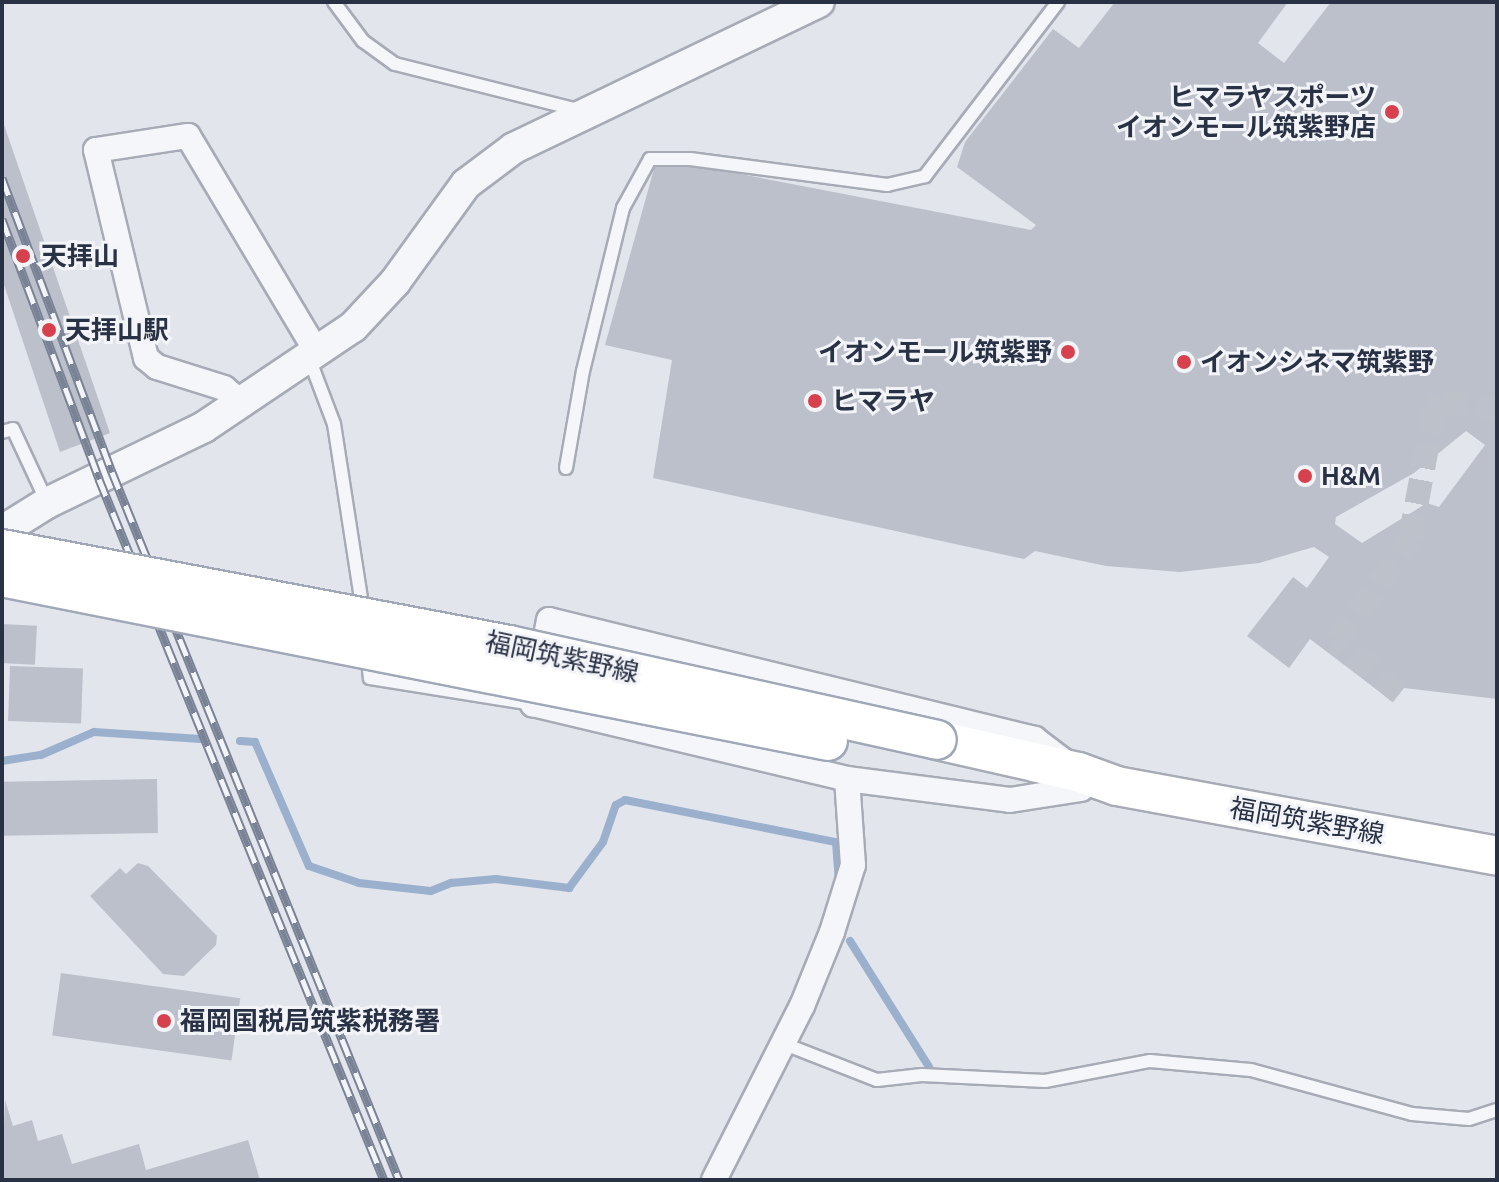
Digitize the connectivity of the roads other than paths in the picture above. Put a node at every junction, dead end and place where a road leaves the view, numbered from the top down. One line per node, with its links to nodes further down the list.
1 (334, 2): 4 (lane)
2 (819, 2): 4 (street)
3 (1058, 2): 8 (lane)
4 (585, 112): 5 (street)
5 (313, 355): 6 (street); 6 (street); 17 (lane)
6 (243, 404): 9 (street)
7 (2, 432): 9 (lane)
8 (566, 468)
9 (47, 503): 11 (street)
10 (2, 522): 14 (main road, bridge)
11 (2, 531)
12 (2, 549): 14 (main road, 福岡筑紫野線, bridge)
13 (2, 577): 16 (main road, 福岡筑紫野線, bridge)
14 (196, 585): 18 (main road, 福岡筑紫野線, bridge)
15 (2, 602): 16 (main road, bridge)
16 (308, 636): 18 (main road, 福岡筑紫野線, bridge)
17 (533, 704): 19 (street); 20 (street)
18 (935, 750): 20 (main road, 福岡筑紫野線)
19 (847, 779): 20 (street); 22 (street)
20 (1092, 782): 21 (main road, 福岡筑紫野線)
21 (1497, 856)
22 (782, 1043): 23 (lane); 24 (street)
23 (1497, 1110)
24 (714, 1180)

